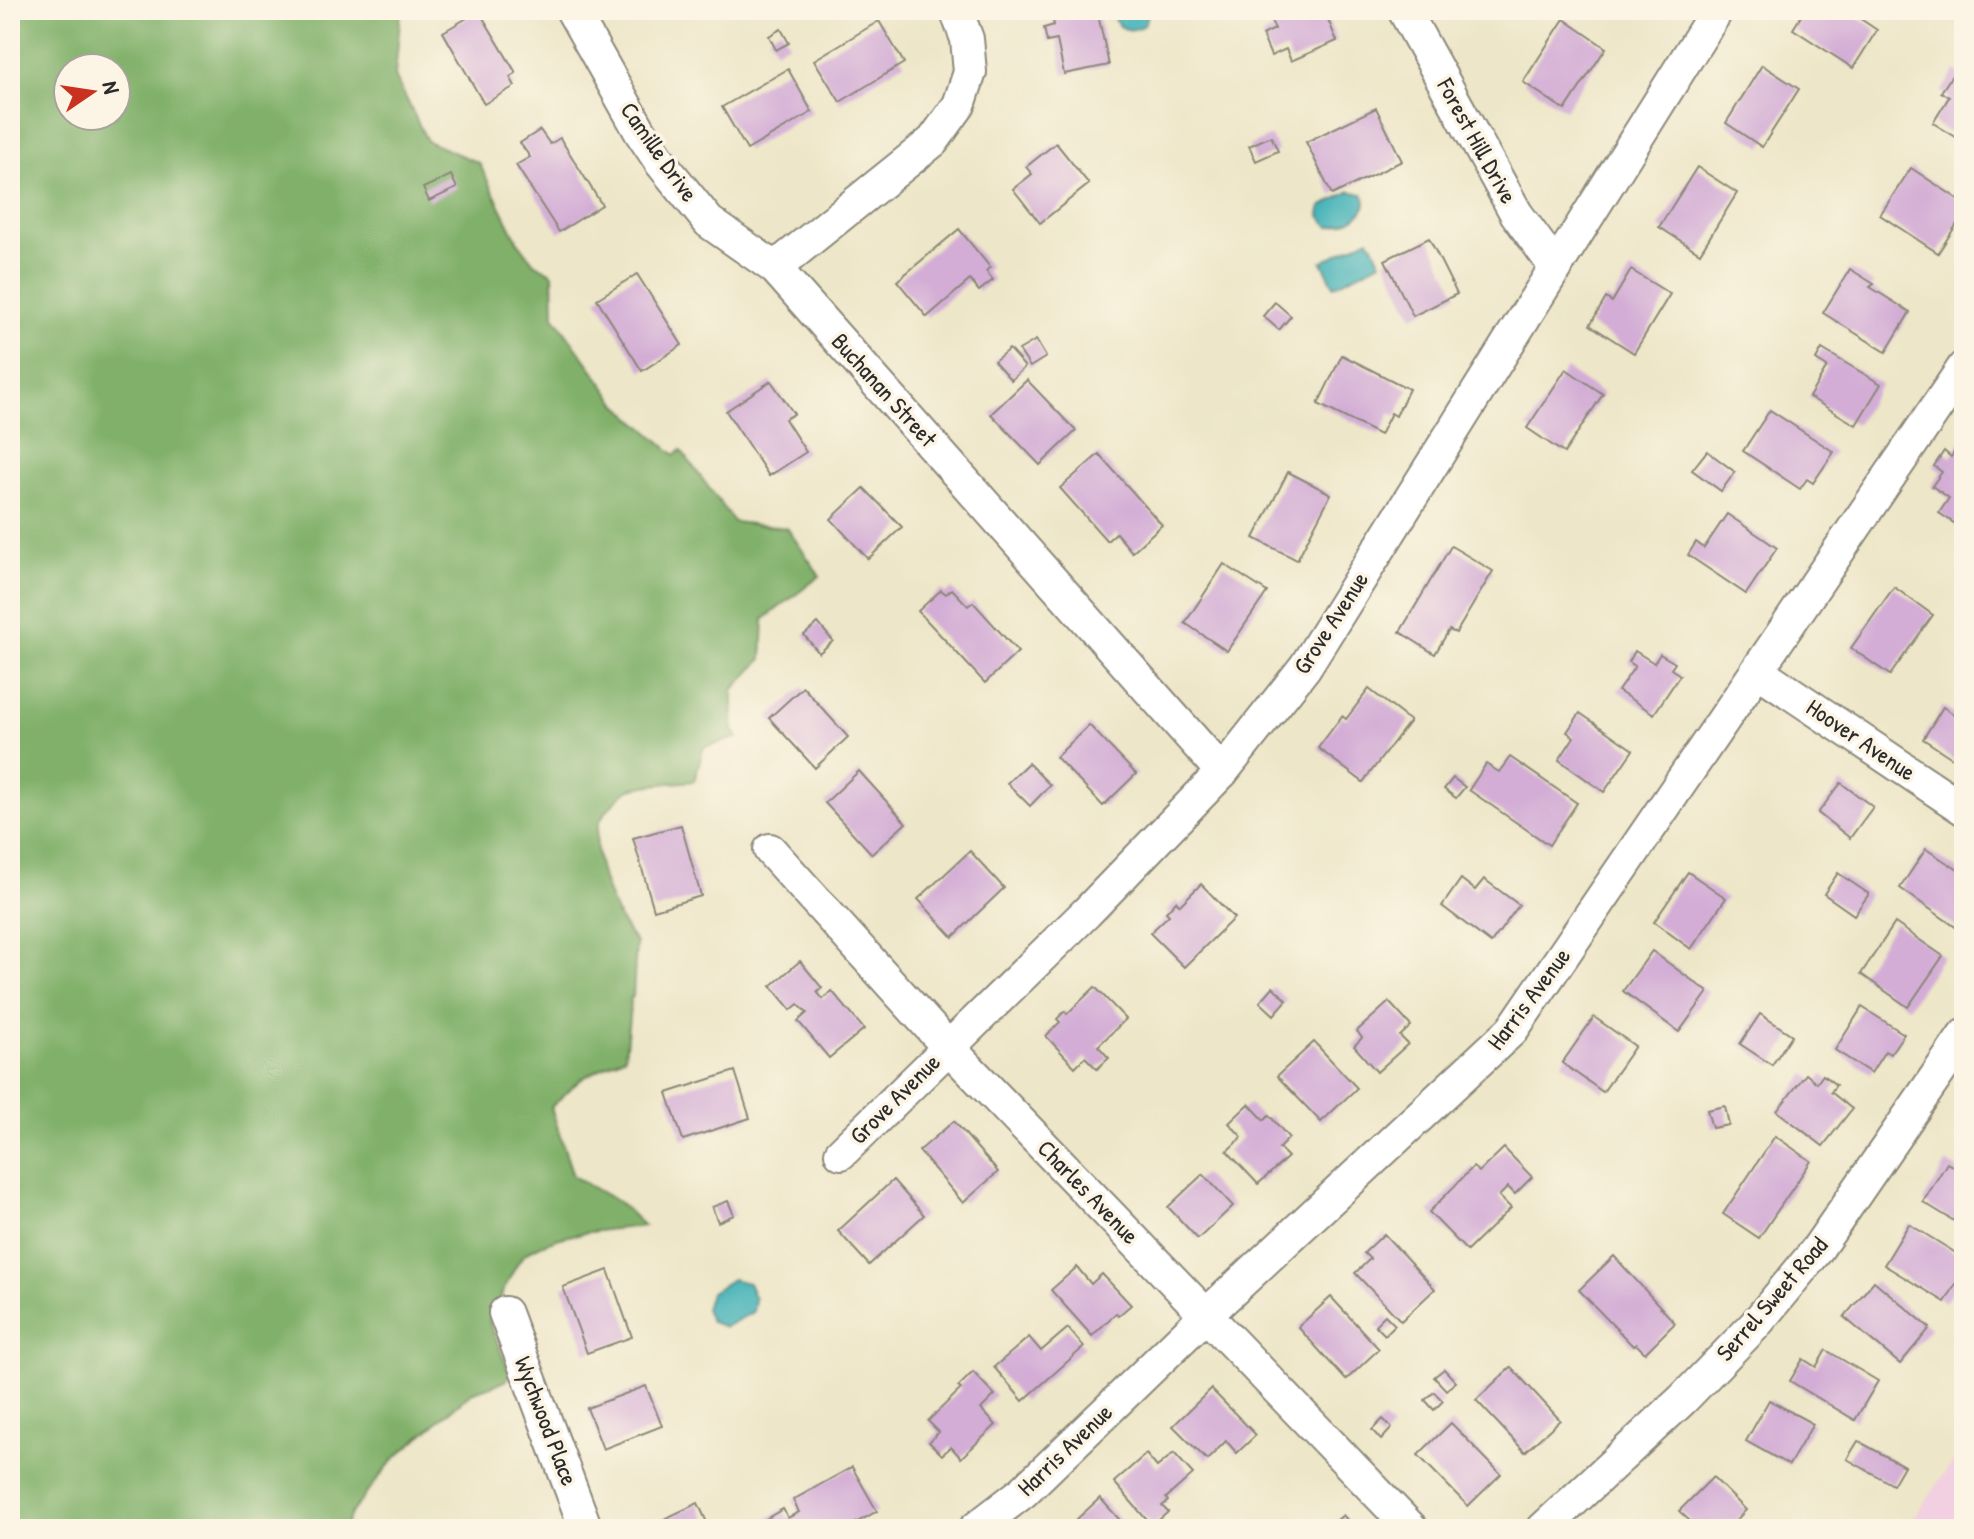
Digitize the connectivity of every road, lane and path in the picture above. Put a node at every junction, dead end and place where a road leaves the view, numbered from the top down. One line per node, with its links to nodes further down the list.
1 (572, 10): 5 (street, Camille Drive)
2 (956, 10): 5 (street)
3 (1404, 10): 6 (street, Forest Hill Drive)
4 (1717, 10): 6 (street, Grove Avenue)
5 (775, 268): 9 (street, Buchanan Street)
6 (1556, 268): 9 (street, Grove Avenue)
7 (1964, 367): 8 (street, Harris Avenue)
8 (1758, 671): 10 (street, Hoover Avenue); 16 (street, Harris Avenue)
9 (1222, 772): 13 (street, Grove Avenue)
10 (1964, 809)
11 (770, 850): 13 (street, Charles Avenue)
12 (1964, 1036): 20 (street, Serrel Sweet Road)
13 (948, 1047): 14 (street, Grove Avenue); 16 (street, Charles Avenue)
14 (841, 1153)
15 (505, 1313): 17 (street, Wychwood Place)
16 (1206, 1315): 18 (street, Harris Avenue); 19 (street, Charles Avenue)
17 (586, 1529)
18 (975, 1529)
19 (1412, 1529)
20 (1543, 1529)

